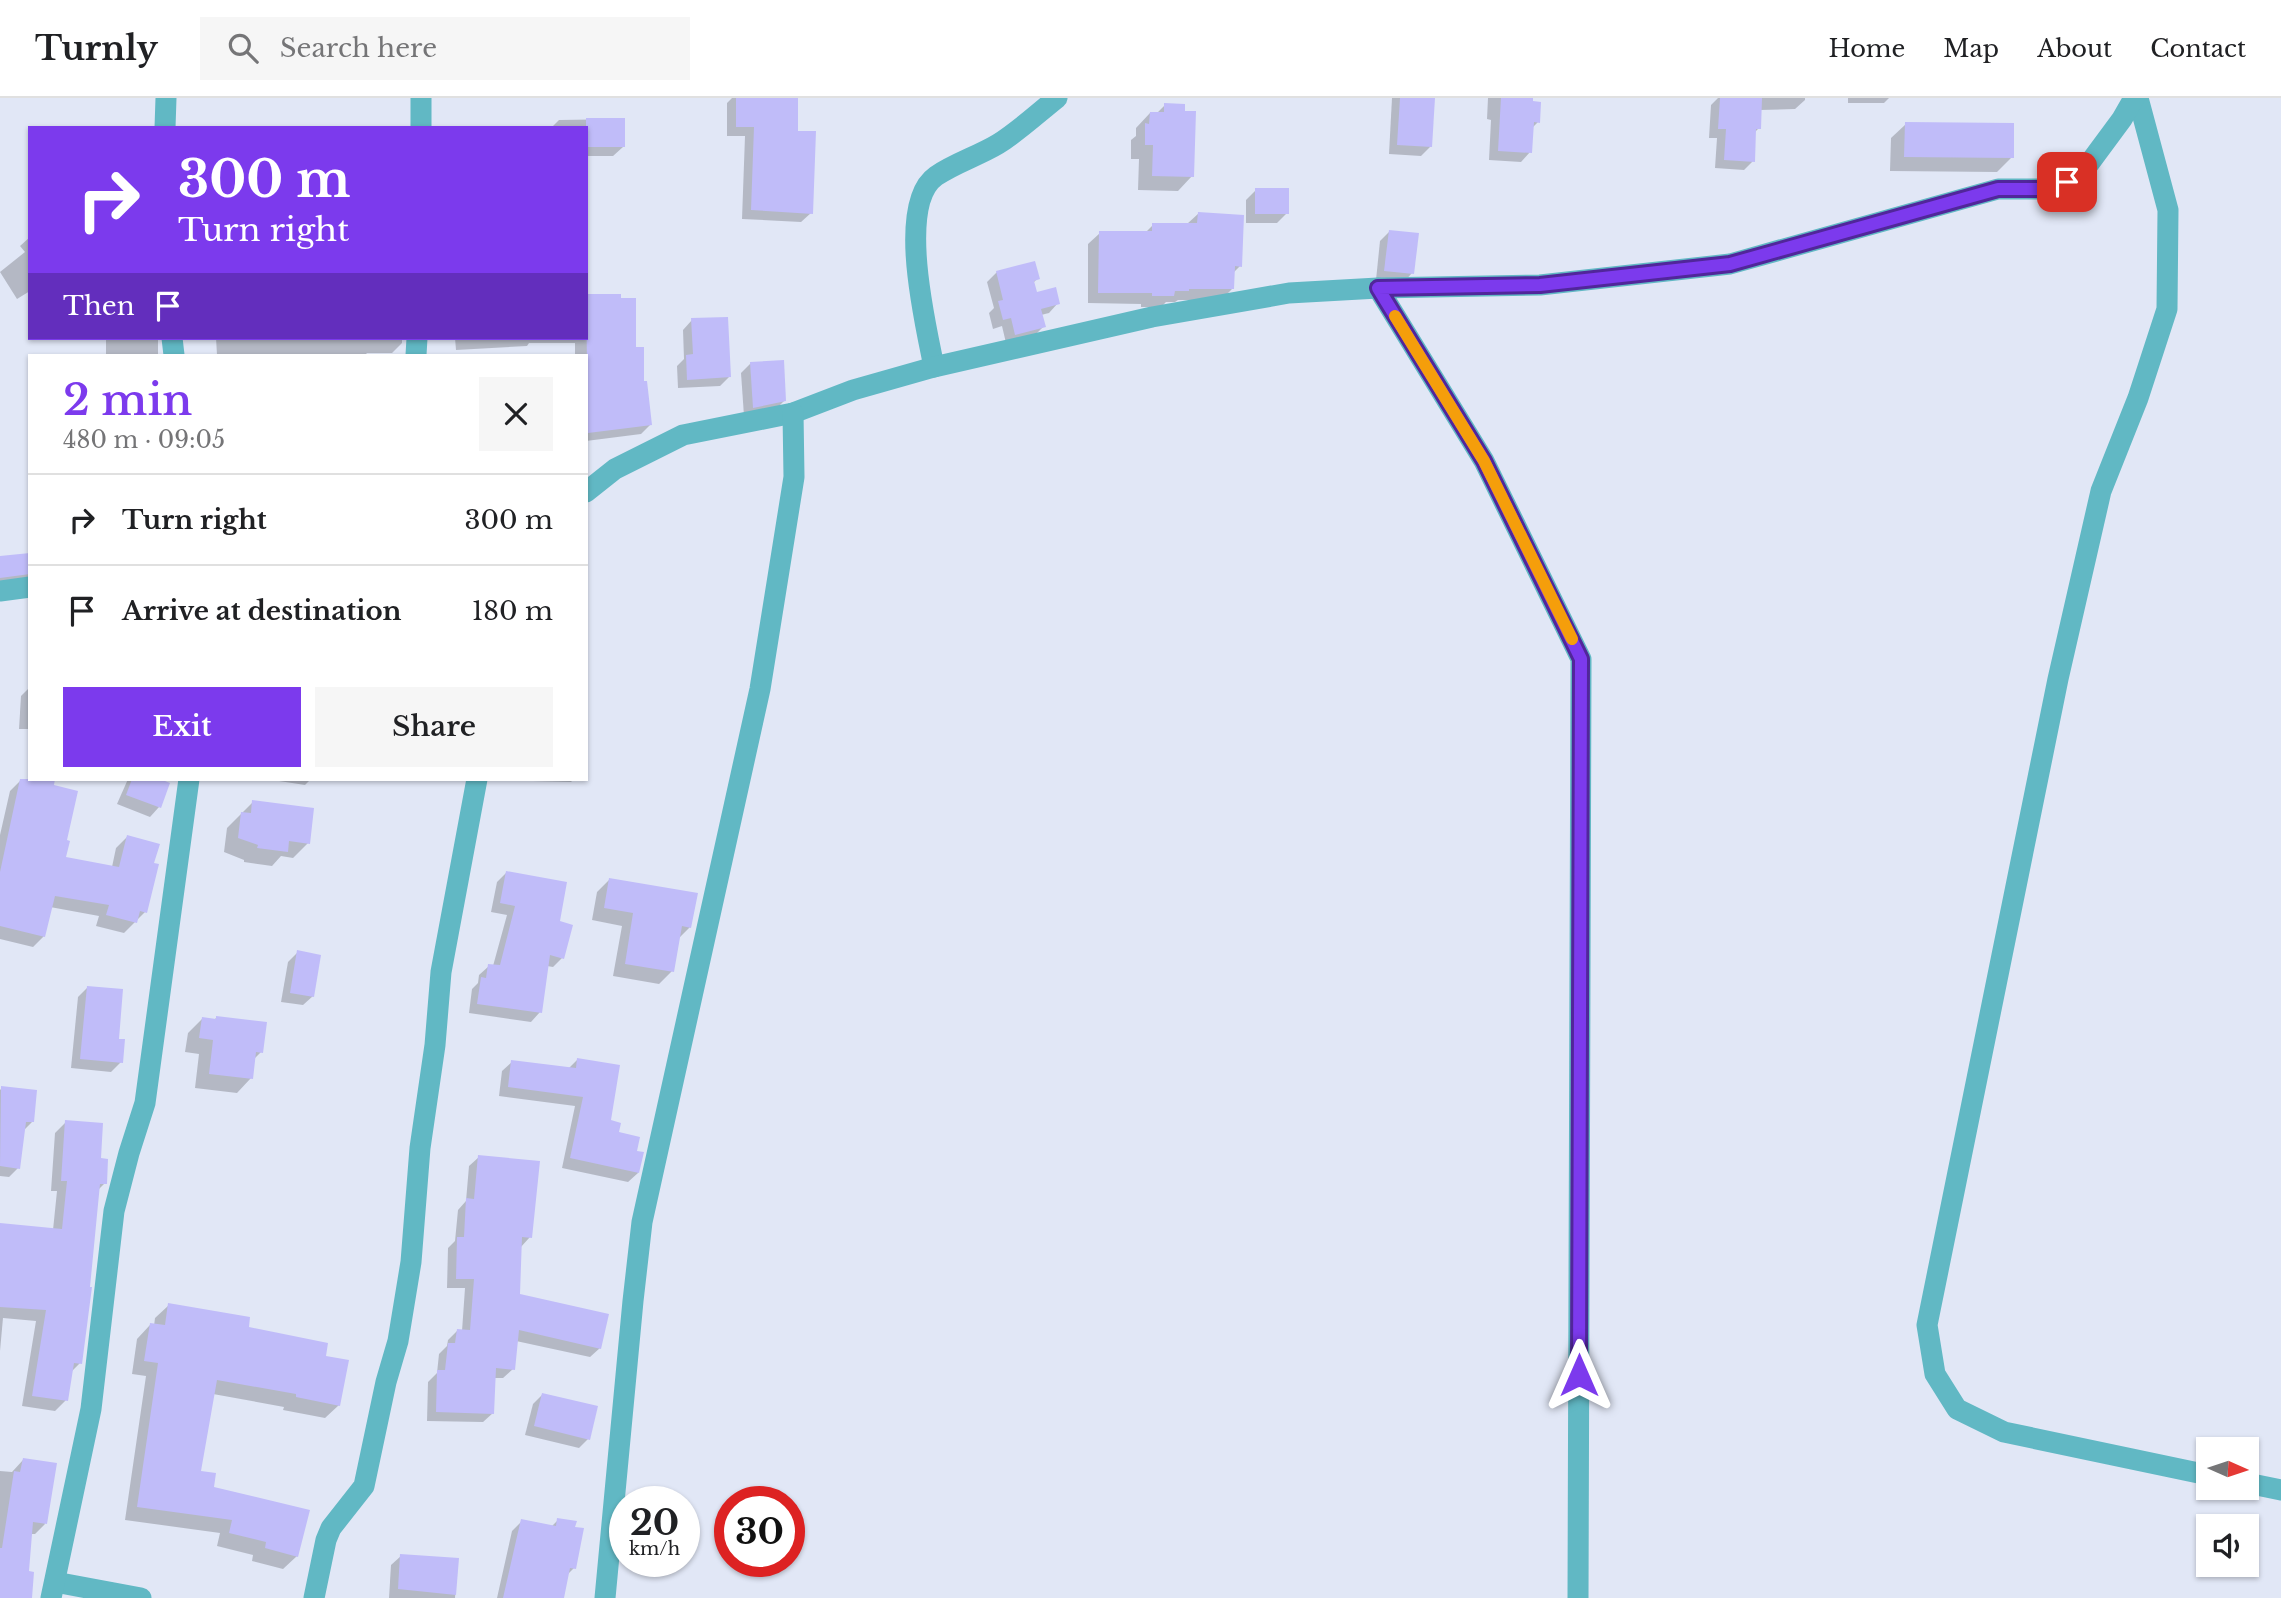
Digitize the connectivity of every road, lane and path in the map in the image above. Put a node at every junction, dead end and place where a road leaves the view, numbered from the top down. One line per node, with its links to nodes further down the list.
1 (166, 98): 5 (street)
2 (421, 98): 6 (street)
3 (1057, 98): 8 (street)
4 (2136, 98): 7 (street); 15 (street)
5 (165, 126)
6 (421, 126)
7 (1378, 288): 8 (street); 22 (street)
8 (934, 367): 9 (street)
9 (793, 413): 10 (street); 21 (street)
10 (588, 490)
11 (28, 587): 12 (street)
12 (0, 591)
13 (189, 781): 18 (street)
14 (477, 781): 20 (street)
15 (2196, 1473)
16 (2259, 1485): 17 (street)
17 (2281, 1490)
18 (53, 1590): 19 (street)
19 (141, 1598)
20 (314, 1598)
21 (606, 1598)
22 (1578, 1598)

